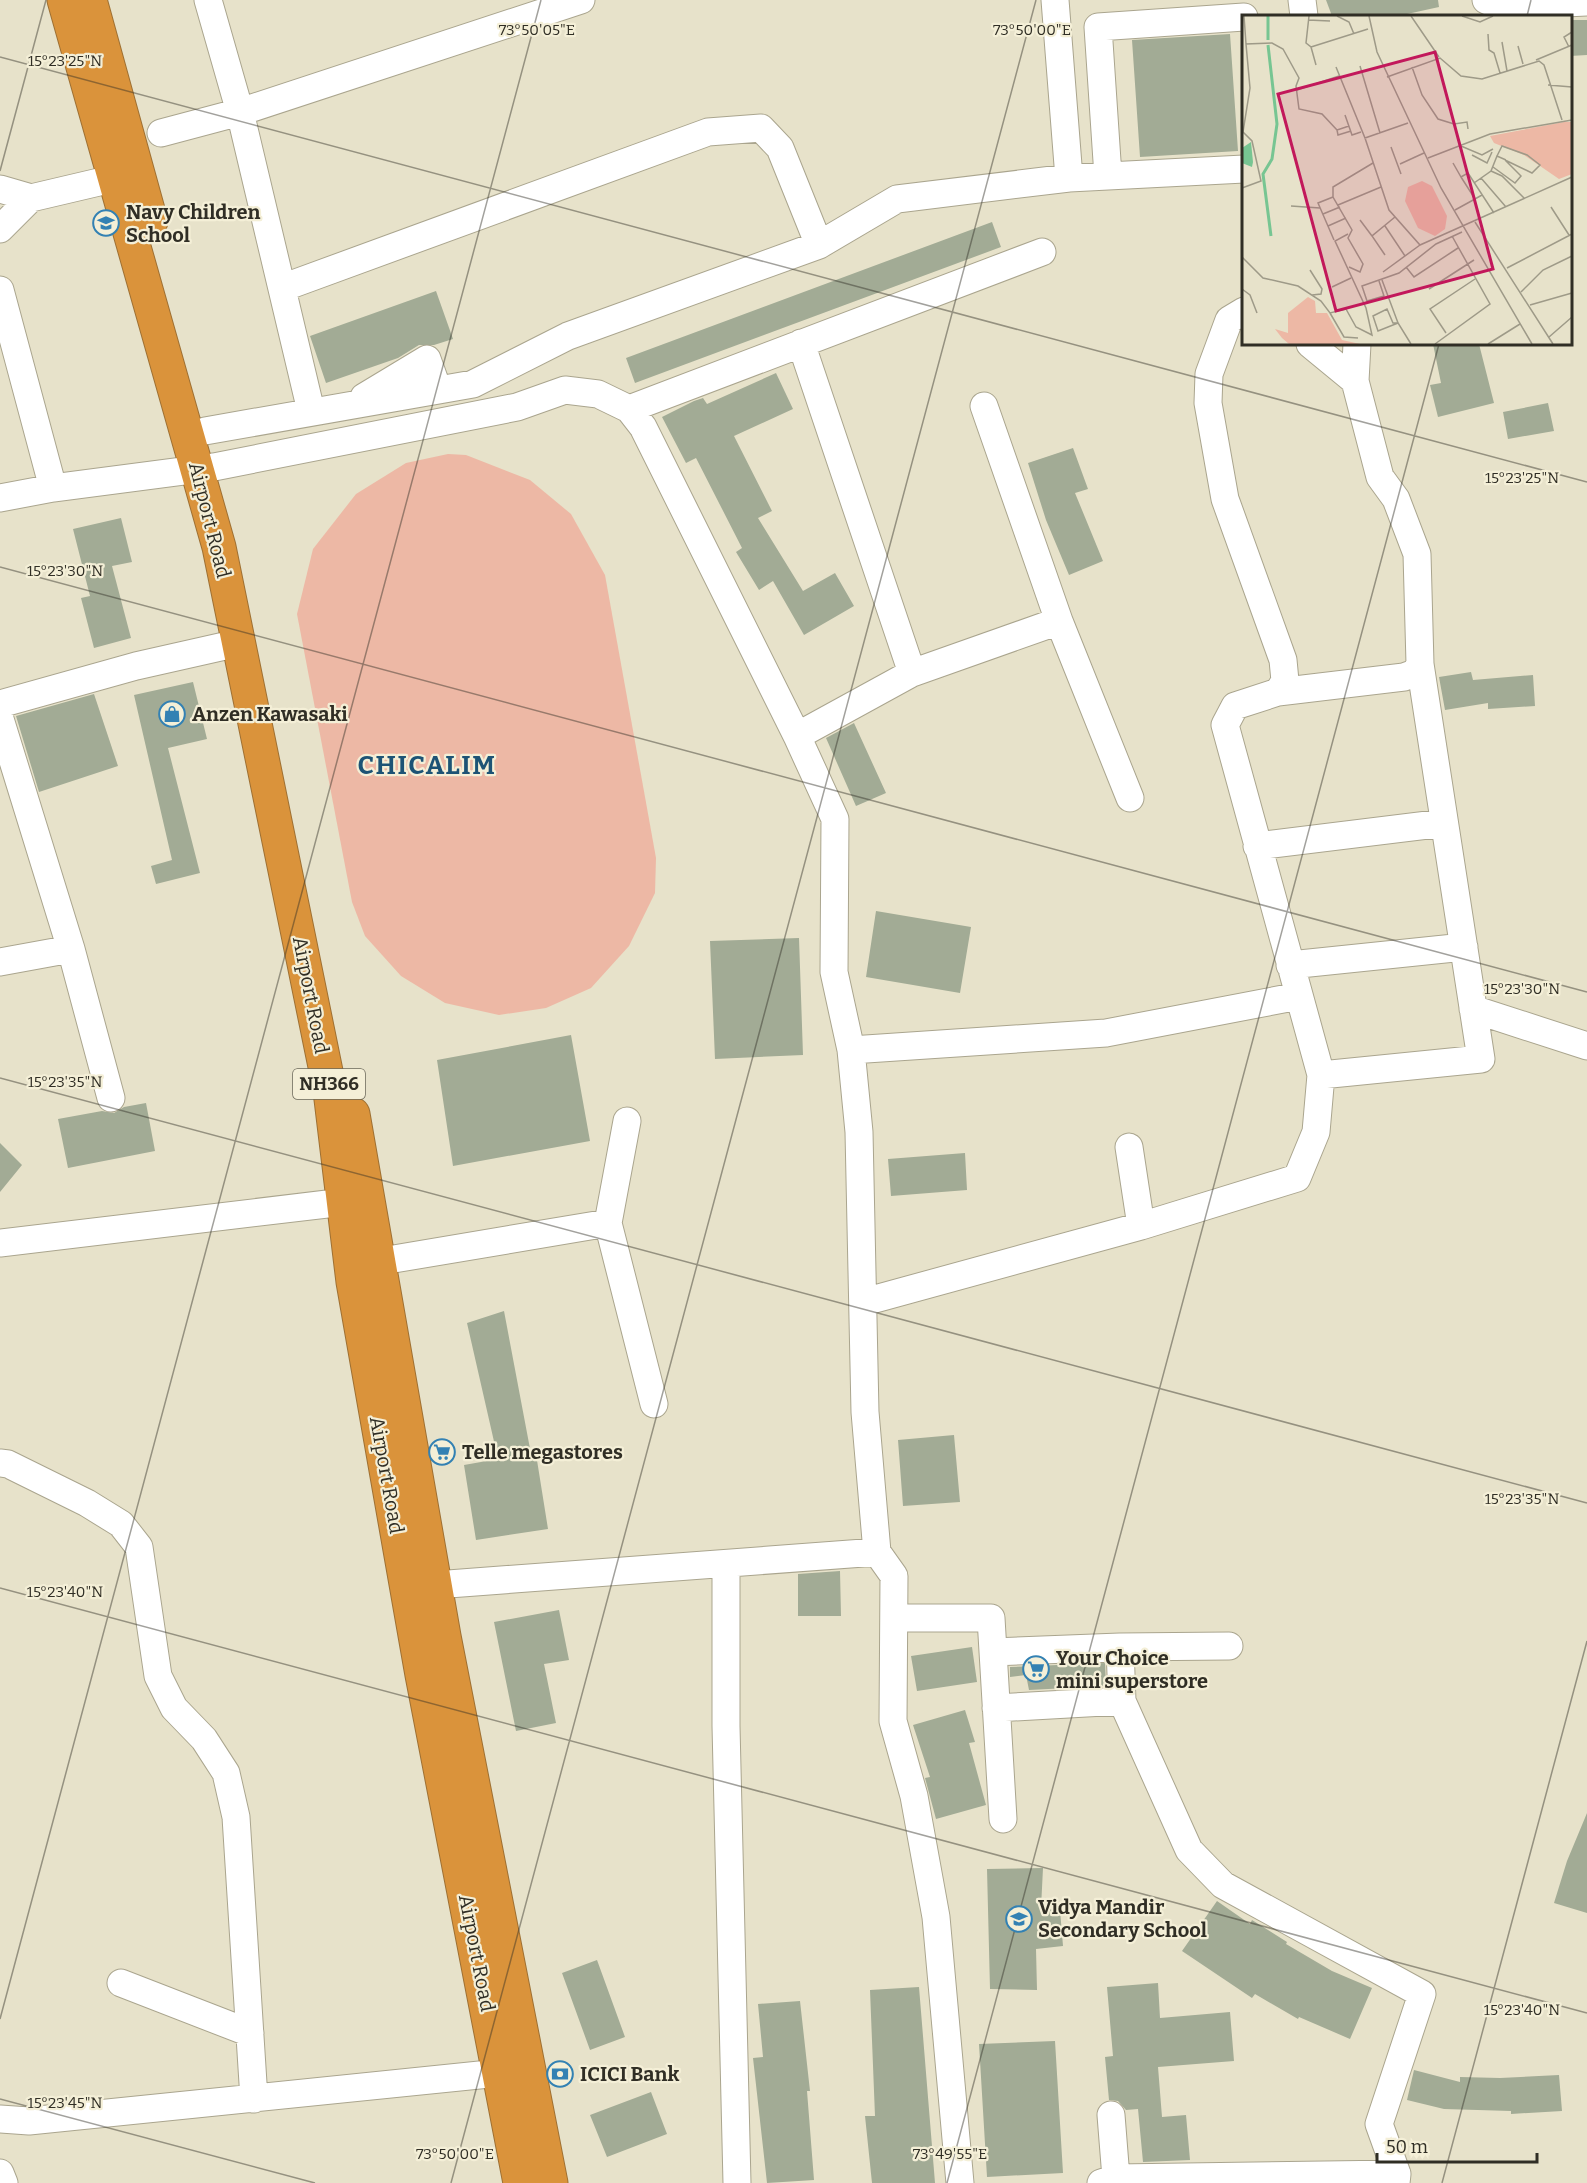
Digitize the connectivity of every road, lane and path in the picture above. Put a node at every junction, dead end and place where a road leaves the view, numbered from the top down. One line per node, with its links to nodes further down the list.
1 (64, 0): 15 (highway, Airport Road / NH366)
2 (90, 0): 32 (highway, Airport Road / NH366)
3 (208, 0): 11 (street)
4 (581, 0): 11 (street)
5 (1055, 0): 16 (street)
6 (1302, 0): 9 (street)
7 (1486, 0): 8 (street)
8 (1587, 3)
9 (1304, 15)
10 (1242, 17): 14 (street)
11 (240, 112): 12 (street); 22 (street)
12 (161, 133)
13 (1242, 169): 14 (street)
14 (1108, 176): 16 (street)
15 (116, 178): 18 (street); 33 (highway, Airport Road / NH366)
16 (1069, 178): 20 (street)
17 (0, 189): 18 (street)
18 (31, 198): 19 (street)
19 (0, 229)
20 (819, 244): 22 (street); 31 (street)
21 (1042, 252): 25 (street)
22 (282, 288): 31 (street)
23 (0, 290): 34 (street)
24 (1242, 312): 40 (street)
25 (801, 343): 30 (street); 39 (street)
26 (1311, 345): 28 (street)
27 (1357, 345): 28 (street)
28 (1355, 381): 38 (street)
29 (984, 406): 36 (street)
30 (629, 409): 33 (street); 43 (street)
31 (311, 411): 32 (street)
32 (205, 431): 33 (highway, Airport Road / NH366)
33 (206, 468): 34 (street); 37 (highway, Airport Road / NH366); 63 (highway, Airport Road / NH366)
34 (53, 488): 35 (street)
35 (0, 498)
36 (1059, 621): 39 (street); 44 (street)
37 (238, 643): 41 (street); 59 (highway, Airport Road / NH366)
38 (1420, 664): 40 (street); 45 (street)
39 (912, 674): 43 (street)
40 (1278, 692): 46 (street)
41 (0, 704)
42 (0, 718): 48 (street)
43 (797, 736): 54 (street)
44 (1130, 798)
45 (1444, 823): 46 (street); 47 (street)
46 (1257, 846): 50 (street)
47 (1464, 947): 50 (street); 52 (street)
48 (71, 950): 49 (street); 56 (street)
49 (0, 962)
50 (1290, 965): 51 (street)
51 (1299, 996): 54 (street); 55 (street)
52 (1473, 1009): 53 (street); 55 (street)
53 (1587, 1046)
54 (851, 1050): 64 (street)
55 (1321, 1075): 61 (street)
56 (111, 1098)
57 (627, 1121): 60 (street)
58 (1129, 1147): 61 (street)
59 (344, 1202): 62 (street); 63 (highway, Airport Road / NH366)
60 (609, 1223): 63 (street); 65 (street)
61 (1141, 1226): 64 (street)
62 (1, 1241)
63 (364, 1264): 69 (highway, Airport Road / NH366); 79 (highway, Airport Road / NH366)
64 (864, 1302): 67 (street)
65 (654, 1404)
66 (0, 1463): 78 (street)
67 (877, 1552): 68 (street); 70 (street)
68 (726, 1564): 69 (street); 89 (street)
69 (435, 1585): 79 (highway, Airport Road / NH366)
70 (894, 1618): 73 (street); 90 (street)
71 (1229, 1646): 72 (street)
72 (1120, 1647): 73 (street); 74 (street)
73 (993, 1652): 75 (street)
74 (1122, 1701): 75 (street); 84 (street)
75 (996, 1708): 76 (street)
76 (1003, 1819)
77 (121, 1983): 78 (street)
78 (250, 2033): 80 (street)
79 (515, 2071): 80 (street); 87 (highway, Airport Road / NH366); 88 (highway, Airport Road / NH366)
80 (254, 2098): 82 (street)
81 (1110, 2115): 85 (street)
82 (0, 2119)
83 (0, 2174): 86 (street)
84 (1396, 2178): 85 (street)
85 (1108, 2180)
86 (4, 2183)
87 (520, 2183)
88 (550, 2183)
89 (737, 2183)
90 (960, 2183)

